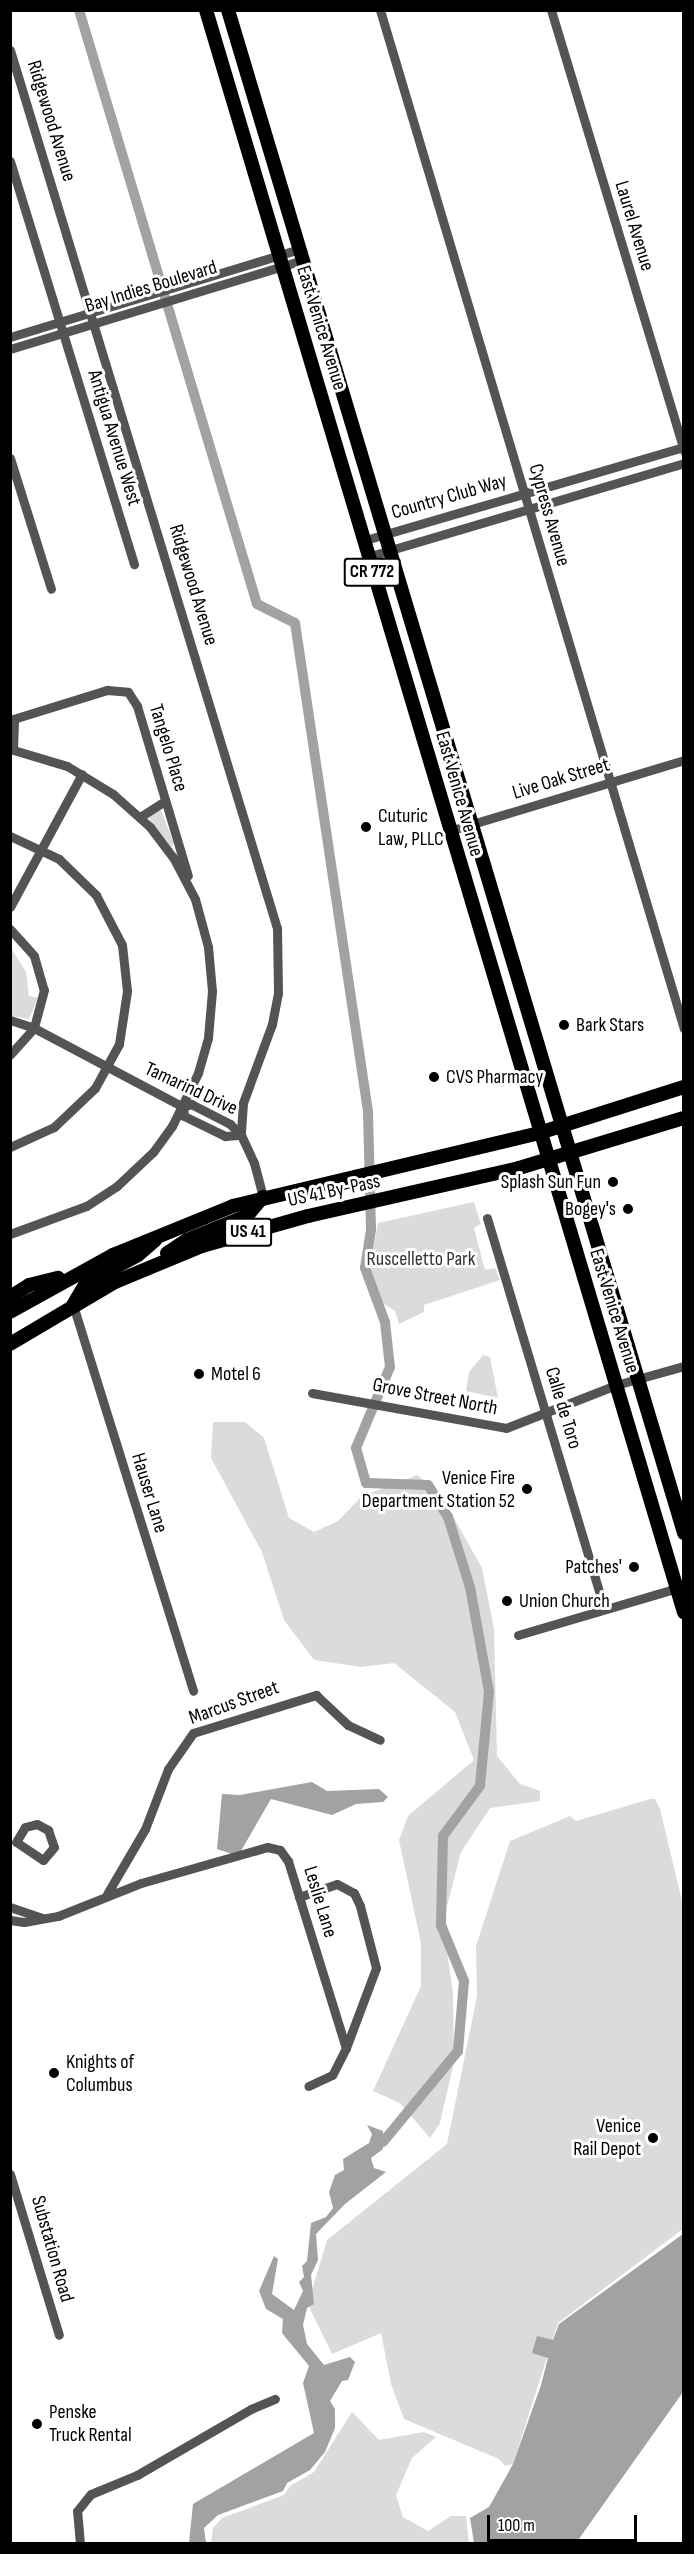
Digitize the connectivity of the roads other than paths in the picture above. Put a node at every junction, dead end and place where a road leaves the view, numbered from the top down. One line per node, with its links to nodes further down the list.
1 (206, 10): 8 (main road, East Venice Avenue / CR 772)
2 (228, 10): 7 (main road, East Venice Avenue / CR 772)
3 (380, 10): 18 (street, Cypress Avenue)
4 (551, 10): 15 (street, Laurel Avenue)
5 (10, 50): 9 (street, Ridgewood Avenue)
6 (10, 161): 10 (street, Antigua Avenue West)
7 (302, 255): 8 (street, Bay Indies Boulevard); 20 (main road, East Venice Avenue / CR 772)
8 (280, 261): 9 (street, Bay Indies Boulevard); 11 (street, Bay Indies Boulevard); 21 (main road, East Venice Avenue / CR 772)
9 (90, 312): 10 (street, Bay Indies Boulevard); 11 (street, Ridgewood Avenue)
10 (60, 322): 12 (street, Antigua Avenue West); 13 (street, Bay Indies Boulevard)
11 (94, 322): 12 (street, Bay Indies Boulevard); 50 (street, Ridgewood Avenue)
12 (63, 332): 14 (street, Bay Indies Boulevard); 24 (street, Antigua Avenue West)
13 (10, 337)
14 (10, 349)
15 (683, 448): 18 (street, Country Club Way)
16 (10, 458): 25 (street)
17 (684, 463): 19 (street, Country Club Way)
18 (525, 494): 19 (street, Cypress Avenue); 20 (street, Country Club Way)
19 (529, 510): 22 (street, Country Club Way); 30 (street, Cypress Avenue)
20 (384, 534): 21 (street, Country Club Way); 22 (main road, East Venice Avenue / CR 772)
21 (362, 541): 23 (main road, East Venice Avenue / CR 772)
22 (389, 550): 23 (street, Country Club Way); 33 (main road, East Venice Avenue / CR 772)
23 (367, 557): 34 (main road, East Venice Avenue / CR 772)
24 (134, 564)
25 (51, 589)
26 (12, 720): 27 (street); 31 (street, Tangelo Place)
27 (12, 749): 29 (street)
28 (684, 760): 30 (street, Live Oak Street)
29 (82, 774): 32 (street); 36 (street)
30 (609, 782): 33 (street, Live Oak Street); 42 (street, Cypress Avenue)
31 (165, 801): 32 (street); 37 (street, Tangelo Place)
32 (140, 817): 37 (street)
33 (471, 824): 34 (street, Live Oak Street); 48 (main road, East Venice Avenue / CR 772)
34 (449, 831): 49 (main road, East Venice Avenue / CR 772)
35 (10, 836): 36 (street)
36 (42, 849): 38 (street); 44 (street)
37 (195, 899): 46 (street)
38 (10, 908)
39 (10, 929): 41 (street)
40 (10, 1020): 41 (street, Tamarind Drive)
41 (34, 1028): 43 (street); 44 (street, Tamarind Drive)
42 (684, 1029)
43 (10, 1055)
44 (109, 1068): 46 (street, Tamarind Drive); 51 (street)
45 (684, 1087): 48 (main road, US 41 By-Pass / US 41)
46 (183, 1107): 50 (street, Tamarind Drive); 56 (street)
47 (684, 1118): 52 (main road, US 41 By-Pass / US 41)
48 (562, 1126): 49 (main road, US 41 By-Pass / US 41); 52 (main road, East Venice Avenue / CR 772)
49 (539, 1132): 53 (main road, East Venice Avenue / CR 772); 54 (main road, US 41 By-Pass / US 41)
50 (241, 1135): 54 (street, Tamarind Drive)
51 (10, 1147)
52 (570, 1152): 53 (main road, US 41 By-Pass / US 41); 65 (main road, East Venice Avenue)
53 (548, 1159): 58 (main road, US 41 By-Pass / US 41); 66 (main road, East Venice Avenue)
54 (264, 1197): 57 (main road, US 41 By-Pass / US 41); 58 (main road)
55 (487, 1218): 68 (street, Calle de Toro)
56 (10, 1234)
57 (160, 1234): 59 (main road, US 41 By-Pass / US 41); 61 (main road)
58 (157, 1263): 61 (main road, US 41 By-Pass / US 41)
59 (72, 1275): 60 (main road); 62 (main road, US 41 By-Pass / US 41)
60 (10, 1297)
61 (73, 1305): 63 (main road, US 41 By-Pass / US 41); 75 (street, Hauser Lane)
62 (10, 1312)
63 (10, 1344)
64 (684, 1365): 65 (street, Grove Street North)
65 (637, 1379): 66 (street, Grove Street North); 69 (main road, East Venice Avenue)
66 (615, 1385): 68 (street, Grove Street North); 70 (main road, East Venice Avenue)
67 (312, 1393): 68 (street, Grove Street North)
68 (545, 1413): 71 (street, Calle de Toro)
69 (684, 1533)
70 (679, 1588): 71 (street); 72 (main road, East Venice Avenue); 73 (street, East Venice Avenue)
71 (604, 1609): 74 (street)
72 (684, 1612)
73 (684, 1620)
74 (518, 1635)
75 (193, 1691)
76 (380, 1740): 77 (street, Marcus Street)
77 (107, 1894): 78 (street, Leslie Lane); 80 (street, Leslie Lane)
78 (299, 1897): 82 (street, Leslie Lane); 82 (street)
79 (10, 1907): 80 (street)
80 (44, 1919): 81 (street, Leslie Lane)
81 (10, 1920)
82 (346, 2048): 83 (street)
83 (308, 2086)
84 (10, 2174): 85 (street, Substation Road)
85 (59, 2335)
86 (275, 2399): 87 (street)
87 (80, 2544)

